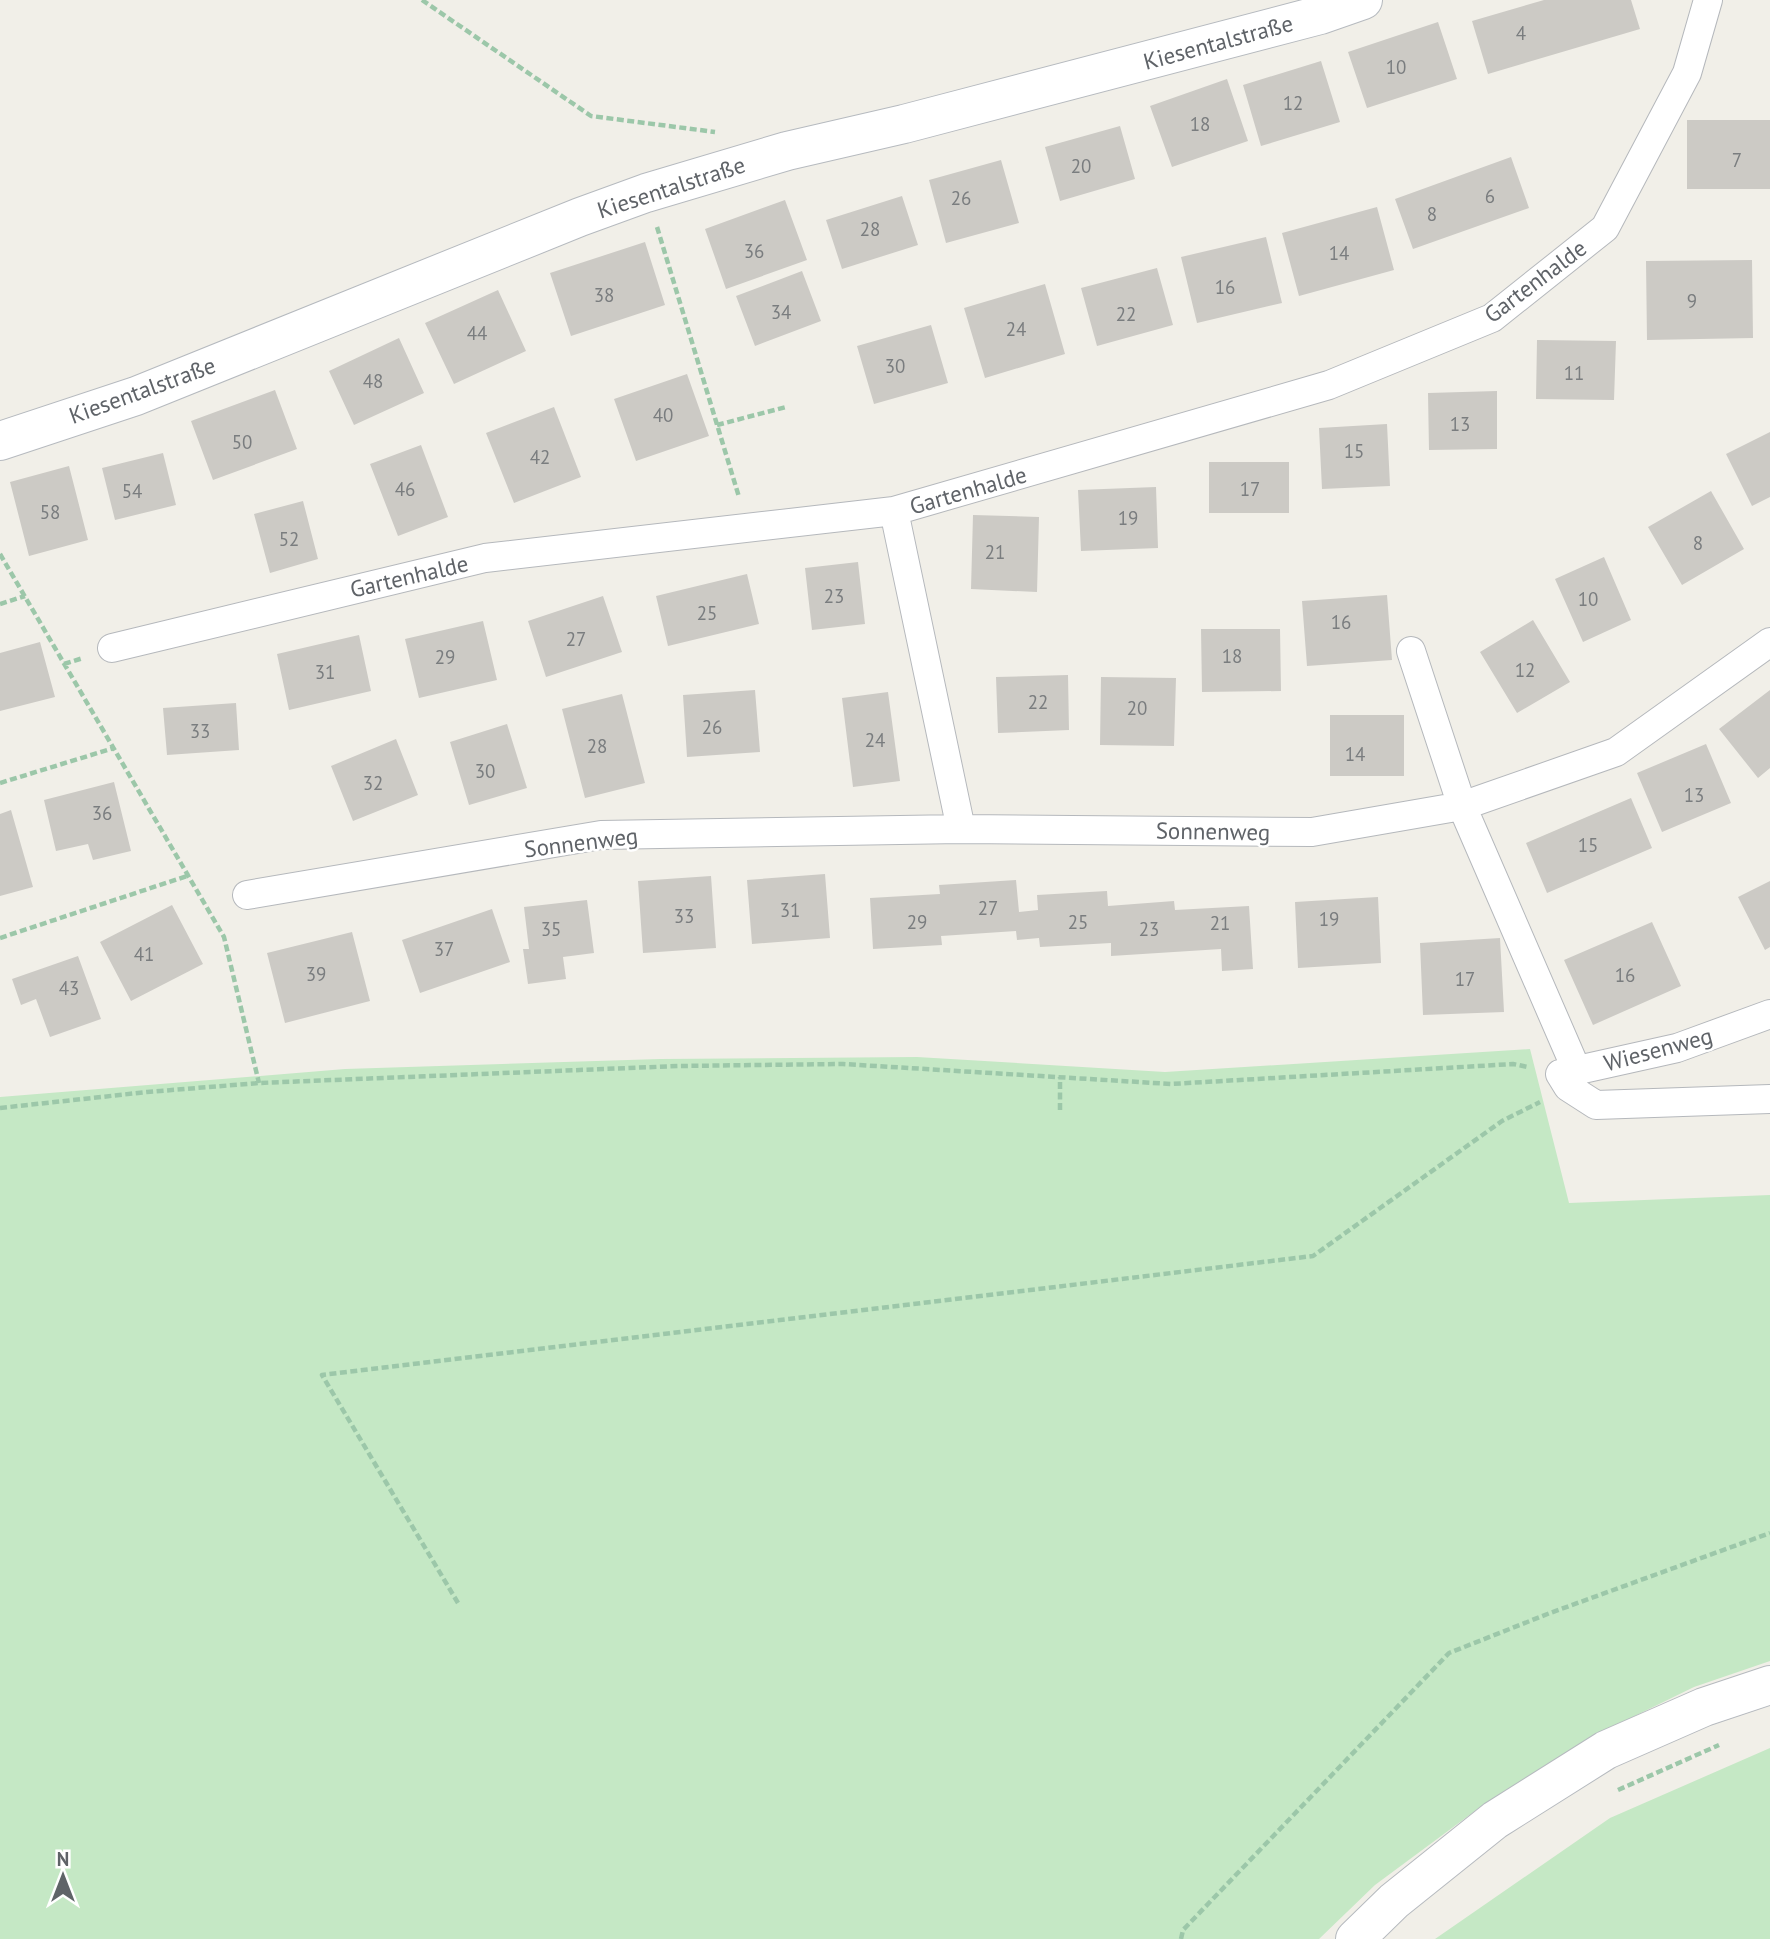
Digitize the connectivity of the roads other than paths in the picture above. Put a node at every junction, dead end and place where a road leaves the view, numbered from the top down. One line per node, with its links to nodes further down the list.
1 (1363, 0): 5 (street, Kiesentalstraße)
2 (1685, 0): 4 (street, Gartenhalde)
3 (1708, 0): 4 (street, Gartenhalde)
4 (1687, 73): 6 (street, Gartenhalde)
5 (0, 440)
6 (894, 511): 8 (street, Gartenhalde); 11 (street)
7 (1770, 642): 10 (street, Sonnenweg)
8 (112, 648)
9 (1411, 651): 10 (street)
10 (1462, 806): 11 (street, Sonnenweg); 14 (street)
11 (961, 829): 12 (street, Sonnenweg)
12 (247, 895)
13 (1770, 1014): 14 (street, Wiesenweg)
14 (1568, 1077): 15 (street)
15 (1770, 1099)
16 (1770, 1685): 17 (street)
17 (1355, 1939)

